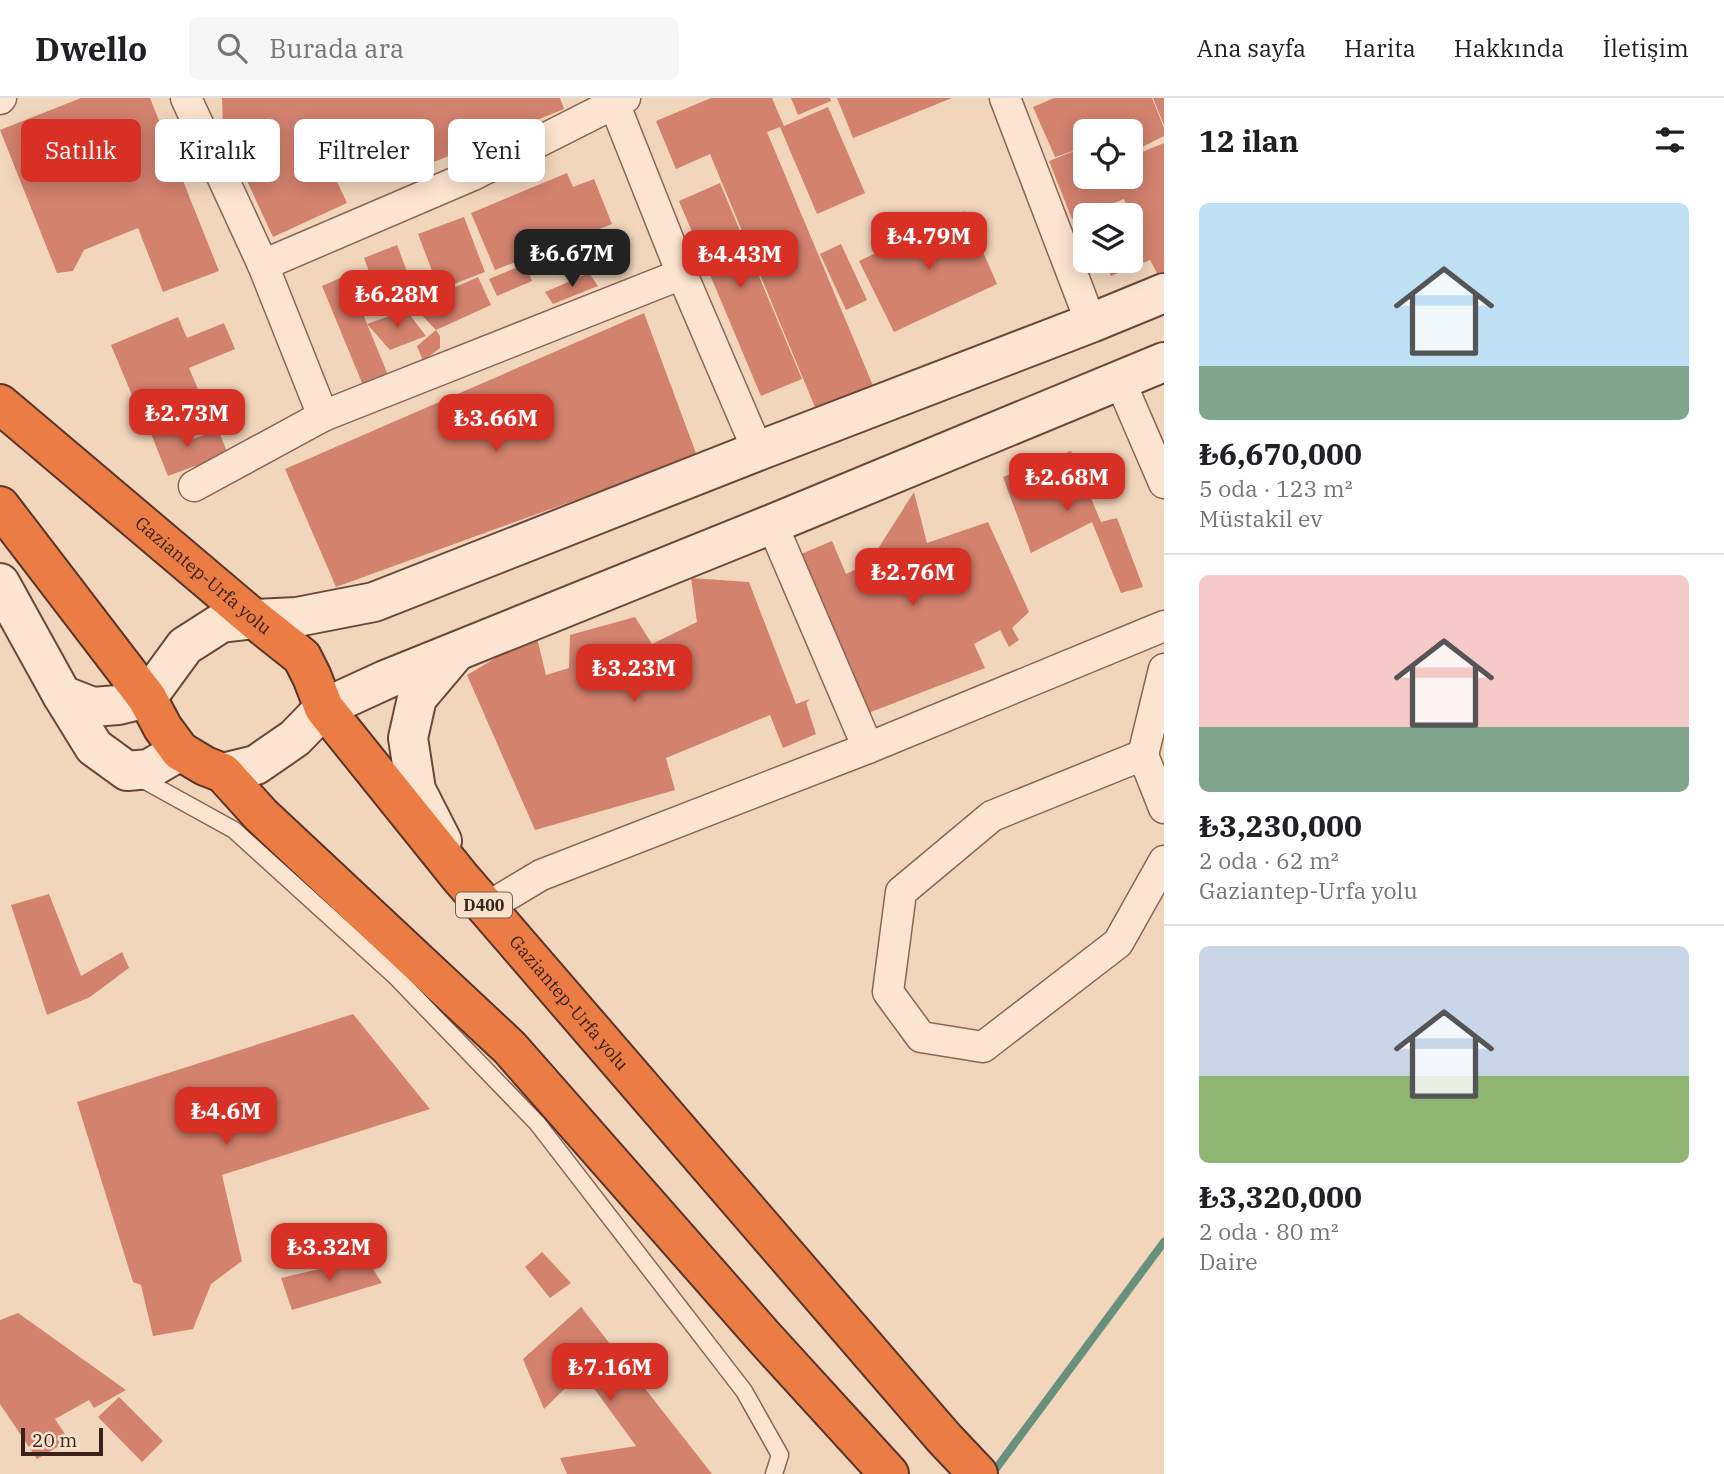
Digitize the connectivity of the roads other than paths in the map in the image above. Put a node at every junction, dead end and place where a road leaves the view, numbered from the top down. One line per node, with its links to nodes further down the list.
1 (186, 98): 4 (street)
2 (1004, 98): 7 (street)
3 (617, 100): 4 (street); 5 (street)
4 (263, 265): 11 (street)
5 (682, 274): 11 (street); 12 (street)
6 (1164, 293): 7 (main road)
7 (1091, 323): 12 (main road)
8 (1164, 362): 9 (main road)
9 (1120, 381): 13 (street); 16 (main road)
10 (0, 404): 18 (highway, Gaziantep-Urfa yolu / D400)
11 (323, 416): 14 (street)
12 (758, 452): 18 (main road)
13 (1164, 483)
14 (194, 486)
15 (0, 506): 23 (highway)
16 (772, 524): 20 (main road); 25 (street)
17 (0, 583): 22 (main road)
18 (254, 619): 23 (main road); 24 (highway, Gaziantep-Urfa yolu / D400)
19 (1164, 626): 25 (street)
20 (457, 650): 24 (main road); 32 (main road)
21 (1164, 669): 27 (street)
22 (62, 695): 23 (main road); 28 (main road)
23 (147, 698): 26 (highway)
24 (324, 708): 29 (main road); 32 (highway, Gaziantep-Urfa yolu / D400)
25 (868, 748): 33 (street)
26 (180, 751): 28 (main road); 29 (highway)
27 (1143, 755): 30 (street); 31 (street)
28 (127, 771): 34 (lane)
29 (223, 774): 35 (highway)
30 (1164, 808)
31 (1164, 861)
32 (460, 877): 33 (highway, Gaziantep-Urfa yolu / D400)
33 (486, 908): 36 (highway, Gaziantep-Urfa yolu / D400)
34 (774, 1474)
35 (889, 1474)
36 (978, 1474)

